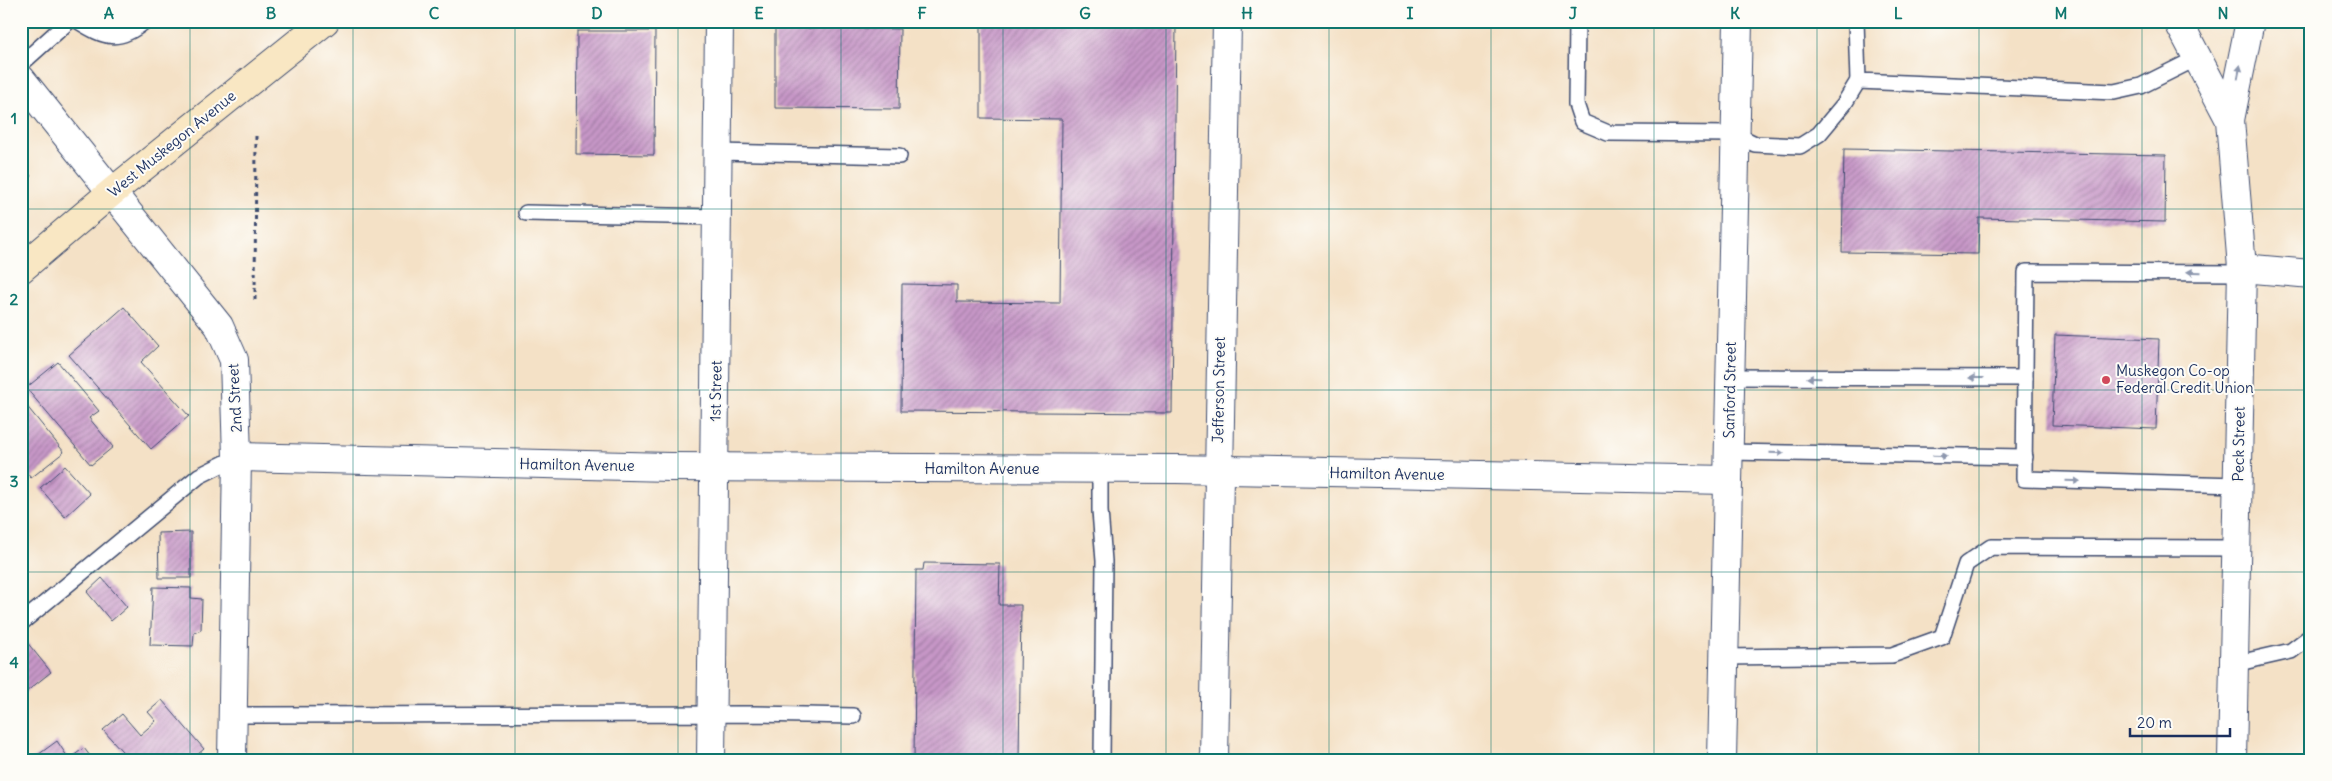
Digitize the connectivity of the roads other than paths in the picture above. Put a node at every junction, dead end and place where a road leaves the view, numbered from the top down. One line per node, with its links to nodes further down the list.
1 (70, 21): 13 (lane)
2 (78, 21): 3 (lane)
3 (145, 21)
4 (325, 21): 20 (main road, West Muskegon Avenue)
5 (719, 21): 18 (street, 1st Street)
6 (1226, 21): 33 (street, Jefferson Street)
7 (1577, 21): 17 (lane)
8 (1738, 21): 17 (street, Sanford Street)
9 (1856, 21): 15 (lane)
10 (2178, 21): 12 (street, Peck Street)
11 (2250, 21): 16 (street, one-way to 11)
12 (2197, 58): 15 (lane); 16 (street, Peck Street)
13 (21, 64)
14 (21, 79): 20 (street, 2nd Street)
15 (1858, 81): 17 (lane)
16 (2230, 120): 24 (street, Peck Street)
17 (1734, 134): 26 (street, Sanford Street)
18 (718, 152): 19 (lane); 22 (street, 1st Street)
19 (899, 156)
20 (112, 192): 23 (main road, West Muskegon Avenue); 29 (street, 2nd Street)
21 (526, 213): 22 (lane)
22 (717, 217): 31 (street, 1st Street)
23 (21, 269)
24 (2242, 270): 25 (street); 27 (lane, one-way to 27); 35 (street, Peck Street)
25 (2311, 274)
26 (1730, 377): 27 (lane, one-way to 26); 28 (street, Sanford Street)
27 (2025, 378): 30 (lane)
28 (1728, 452): 30 (lane, one-way to 30); 34 (street, Sanford Street)
29 (237, 457): 31 (street, Hamilton Avenue); 37 (lane); 41 (street, 2nd Street)
30 (2025, 458): 35 (lane, one-way to 35)
31 (715, 468): 32 (street, Hamilton Avenue); 42 (street, 1st Street)
32 (1100, 469): 33 (street, Hamilton Avenue); 46 (lane)
33 (1218, 471): 34 (street, Hamilton Avenue); 47 (street, Jefferson Street)
34 (1728, 480): 39 (street, Sanford Street)
35 (2238, 485): 36 (street, Peck Street)
36 (2236, 548): 39 (lane); 40 (street, Peck Street)
37 (21, 623)
38 (2311, 636): 40 (lane)
39 (1724, 657): 48 (street, Sanford Street)
40 (2234, 664): 49 (street, Peck Street)
41 (232, 715): 42 (lane); 44 (street, 2nd Street)
42 (712, 715): 43 (lane); 45 (street, 1st Street)
43 (853, 716)
44 (232, 760)
45 (711, 760)
46 (1102, 760)
47 (1214, 760)
48 (1722, 760)
49 (2232, 760)

